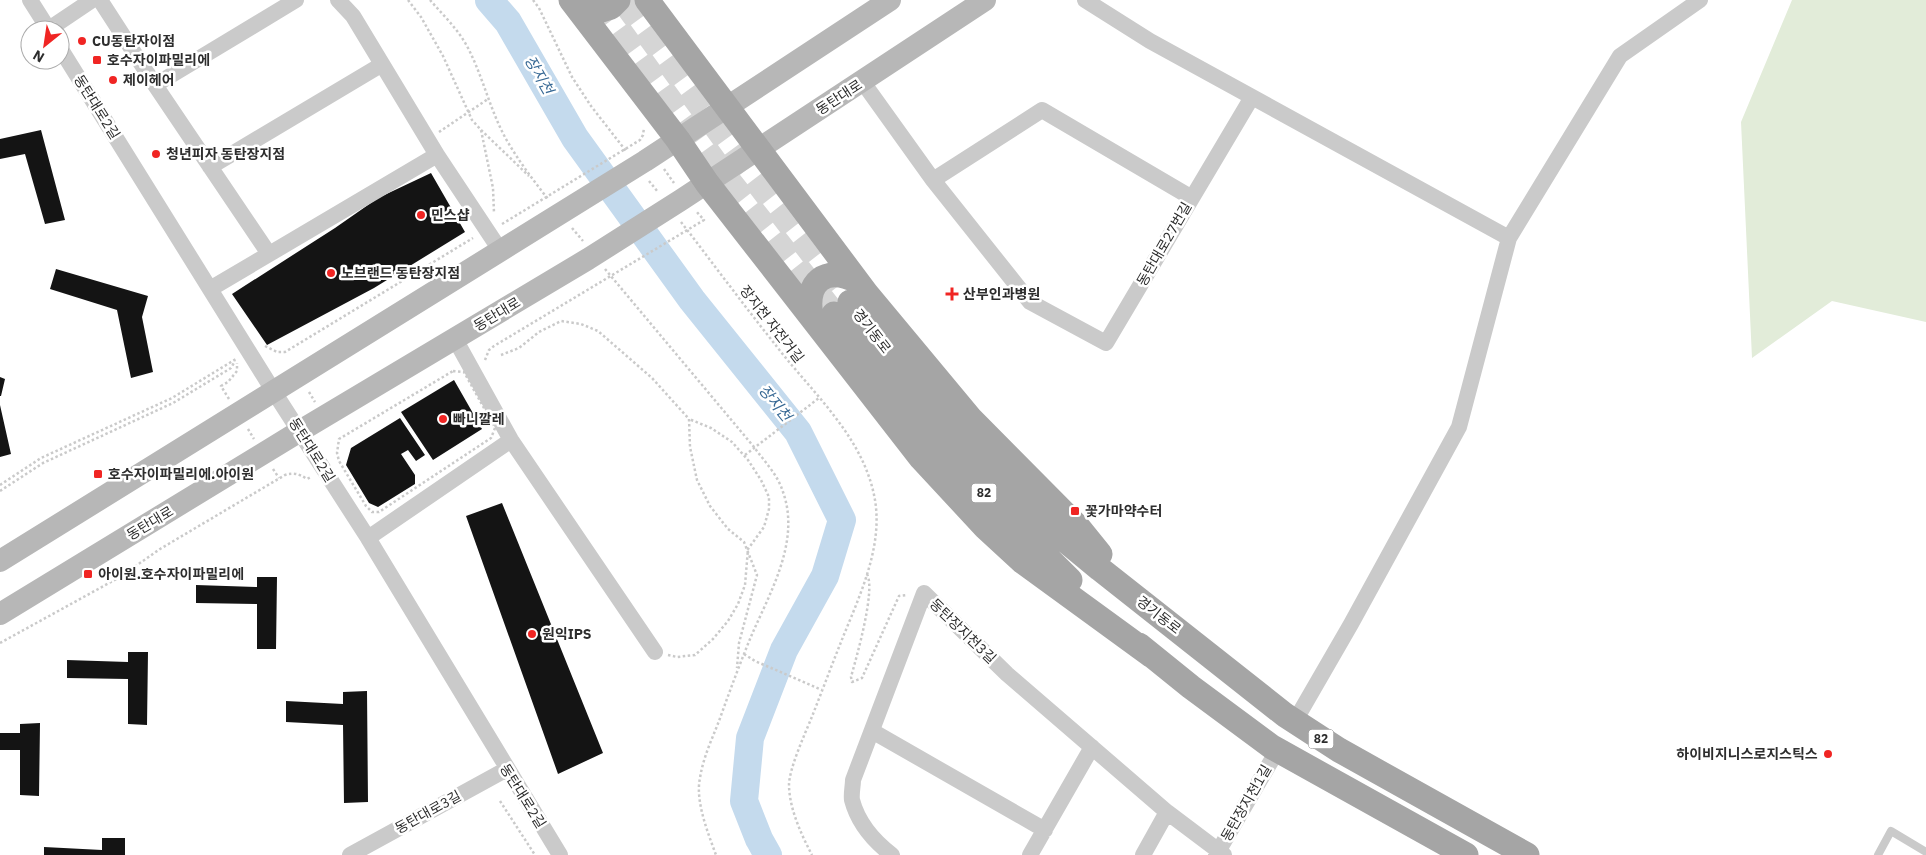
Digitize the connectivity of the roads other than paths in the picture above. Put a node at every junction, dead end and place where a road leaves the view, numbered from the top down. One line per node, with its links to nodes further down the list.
1 (30, 0): 13 (street)
2 (92, 0): 14 (street)
3 (100, 0): 18 (street)
4 (296, 0): 18 (street)
5 (338, 0): 16 (street)
6 (618, 0): 12 (main road)
7 (647, 0): 20 (main road)
8 (890, 0): 20 (main road)
9 (985, 0): 17 (main road, 동탄대로)
10 (1086, 0): 19 (street)
11 (1700, 0): 28 (street)
12 (572, 2): 21 (main road)
13 (43, 20)
14 (63, 20)
15 (70, 64): 31 (street, 동탄대로2길)
16 (381, 65): 23 (street); 24 (street)
17 (862, 81): 22 (main road, 동탄대로); 25 (street, 동탄대로27번길)
18 (155, 85): 24 (street)
19 (1252, 97): 27 (street); 28 (street)
20 (727, 107): 21 (main road); 22 (main road)
21 (678, 140): 26 (main road); 29 (main road)
22 (758, 149): 26 (main road, 동탄대로); 32 (main road)
23 (437, 155): 29 (street); 30 (street)
24 (210, 166): 30 (street)
25 (933, 180): 27 (street, 동탄대로27번길); 27 (street, 동탄대로27번길)
26 (707, 183): 32 (main road); 33 (main road, 동탄대로)
27 (1192, 198)
28 (1509, 238): 41 (street)
29 (500, 250): 34 (main road)
30 (269, 254): 31 (street)
31 (210, 289): 34 (street, 동탄대로2길)
32 (838, 304): 41 (main road, 경기동로 / 82); 44 (main road, 82)
33 (455, 339): 35 (main road, 동탄대로); 36 (street)
34 (274, 392): 35 (street, 동탄대로2길); 38 (main road)
35 (300, 431): 37 (street, 동탄대로2길); 39 (main road, 동탄대로)
36 (511, 440): 37 (street); 40 (street)
37 (368, 538): 45 (street, 동탄대로2길)
38 (0, 562)
39 (0, 614)
40 (655, 652)
41 (1295, 721): 56 (main road, 경기동로 / 82)
42 (872, 731): 43 (street, 동탄장지천3길); 47 (street); 52 (street, 동탄장지천3길)
43 (1092, 748): 46 (street, 동탄장지천3길); 47 (street)
44 (1277, 750): 49 (street, 동탄장지천1길); 55 (main road, 82)
45 (507, 769): 50 (street, 동탄대로3길); 51 (street, 동탄대로2길)
46 (1167, 812): 49 (street, 동탄장지천3길); 54 (street)
47 (1045, 830): 53 (street)
48 (1926, 852): 57 (lane)
49 (1219, 854)
50 (350, 855)
51 (560, 855)
52 (892, 855)
53 (1030, 855)
54 (1143, 855)
55 (1466, 855)
56 (1528, 855)
57 (1878, 855)

